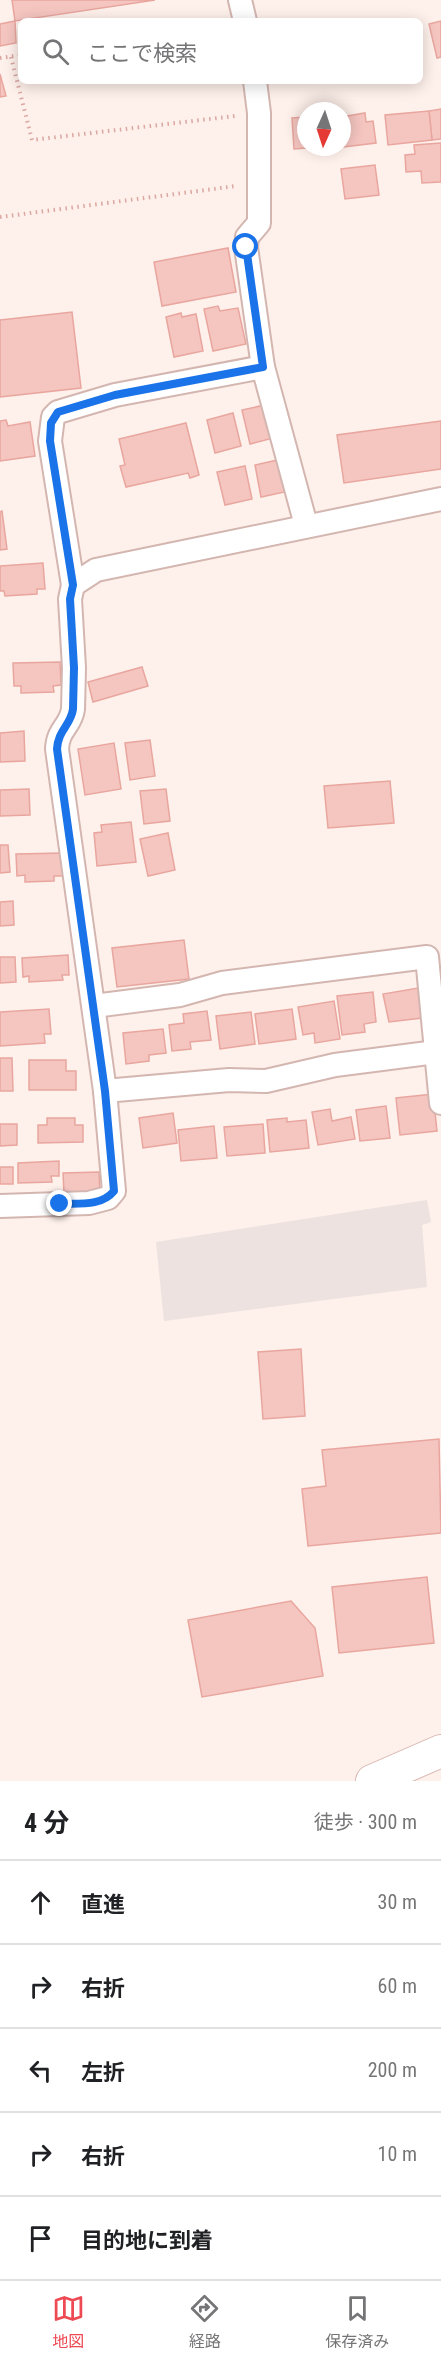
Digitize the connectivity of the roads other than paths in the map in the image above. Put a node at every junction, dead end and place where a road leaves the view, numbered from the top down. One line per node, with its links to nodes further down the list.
1 (240, 0): 2 (street)
2 (244, 18)
3 (255, 84): 4 (street)
4 (263, 367): 6 (street); 7 (street)
5 (441, 499): 6 (street)
6 (306, 525): 7 (street)
7 (73, 585): 8 (street)
8 (94, 1006): 9 (street); 10 (street)
9 (436, 1052): 10 (street); 11 (street)
10 (105, 1091): 12 (street)
11 (441, 1103)
12 (0, 1206)
13 (441, 1751): 14 (main road)
14 (372, 1781)

